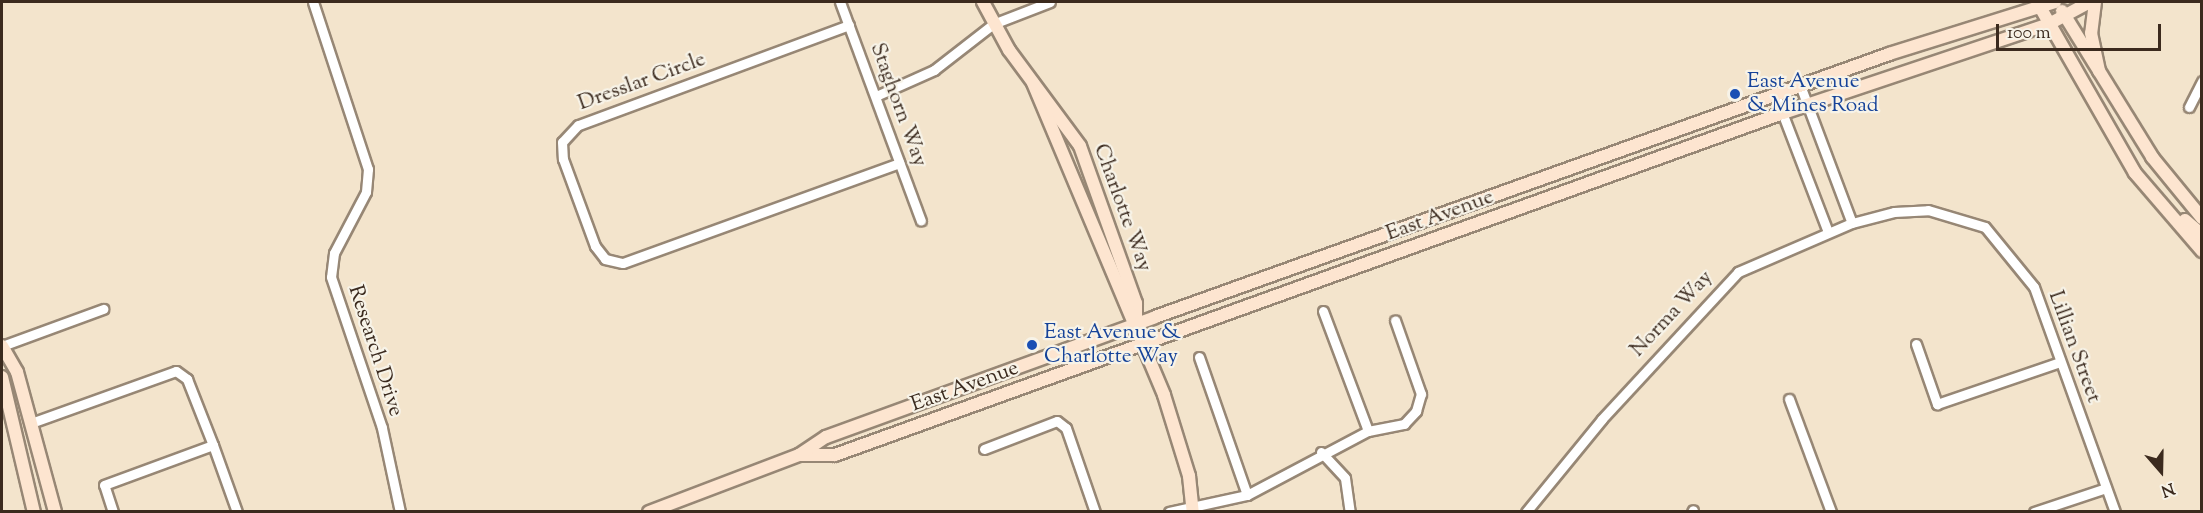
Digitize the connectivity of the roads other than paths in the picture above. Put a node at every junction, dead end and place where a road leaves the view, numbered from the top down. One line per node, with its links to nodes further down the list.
1 (313, 2): 54 (street, Research Drive)
2 (840, 2): 12 (street, Staghorn Way)
3 (983, 2): 10 (main road, Charlotte Way)
4 (1050, 2): 10 (street)
5 (2056, 2): 8 (main road, East Avenue); 9 (main road)
6 (2090, 2): 9 (main road, East Avenue)
7 (2095, 2): 13 (main road)
8 (2040, 7): 11 (main road); 15 (main road, East Avenue)
9 (2064, 18): 11 (main road, East Avenue); 13 (main road)
10 (993, 24): 17 (street); 33 (main road, Charlotte Way)
11 (2049, 24): 18 (main road, East Avenue); 22 (main road)
12 (849, 25): 17 (street, Staghorn Way); 21 (street, Dresslar Circle)
13 (2100, 81): 24 (main road)
14 (2202, 81): 19 (street)
15 (1800, 85): 16 (main road, East Avenue); 18 (street)
16 (1775, 94): 20 (street); 33 (main road, East Avenue)
17 (876, 96): 21 (street, Staghorn Way)
18 (1808, 105): 20 (main road, East Avenue); 26 (street)
19 (2189, 107)
20 (1783, 113): 27 (street); 34 (main road, East Avenue)
21 (900, 163): 25 (street, Staghorn Way)
22 (2132, 168): 28 (main road); 29 (main road)
23 (1966, 218): 26 (street, Norma Way); 38 (street, Lillian Street)
24 (2202, 218)
25 (921, 221)
26 (1852, 223): 27 (street, Norma Way)
27 (1828, 232): 59 (street, Norma Way)
28 (2202, 235)
29 (2202, 251)
30 (103, 309): 36 (street)
31 (1323, 310): 42 (street)
32 (1395, 320): 42 (street)
33 (1136, 324): 34 (main road, Charlotte Way); 46 (main road, East Avenue)
34 (1143, 343): 46 (main road, East Avenue); 49 (main road, Charlotte Way)
35 (1916, 344): 38 (street)
36 (2, 346): 41 (main road)
37 (1199, 357): 48 (street)
38 (2060, 362): 47 (street, Lillian Street)
39 (2, 377): 50 (main road)
40 (1789, 399): 60 (street)
41 (31, 423): 43 (street); 51 (main road)
42 (1368, 431): 45 (street)
43 (213, 445): 52 (street); 53 (street)
44 (984, 449): 56 (street)
45 (1321, 452): 48 (street); 58 (street)
46 (799, 455): 55 (main road, East Avenue)
47 (2106, 488): 61 (street); 62 (street, Lillian Street)
48 (1247, 495): 49 (street)
49 (1193, 509): 57 (street)
50 (34, 512)
51 (56, 512)
52 (113, 512)
53 (237, 512)
54 (400, 512)
55 (649, 512)
56 (1095, 512)
57 (1169, 512)
58 (1350, 512)
59 (1526, 512)
60 (1832, 512)
61 (2034, 512)
62 (2115, 512)

